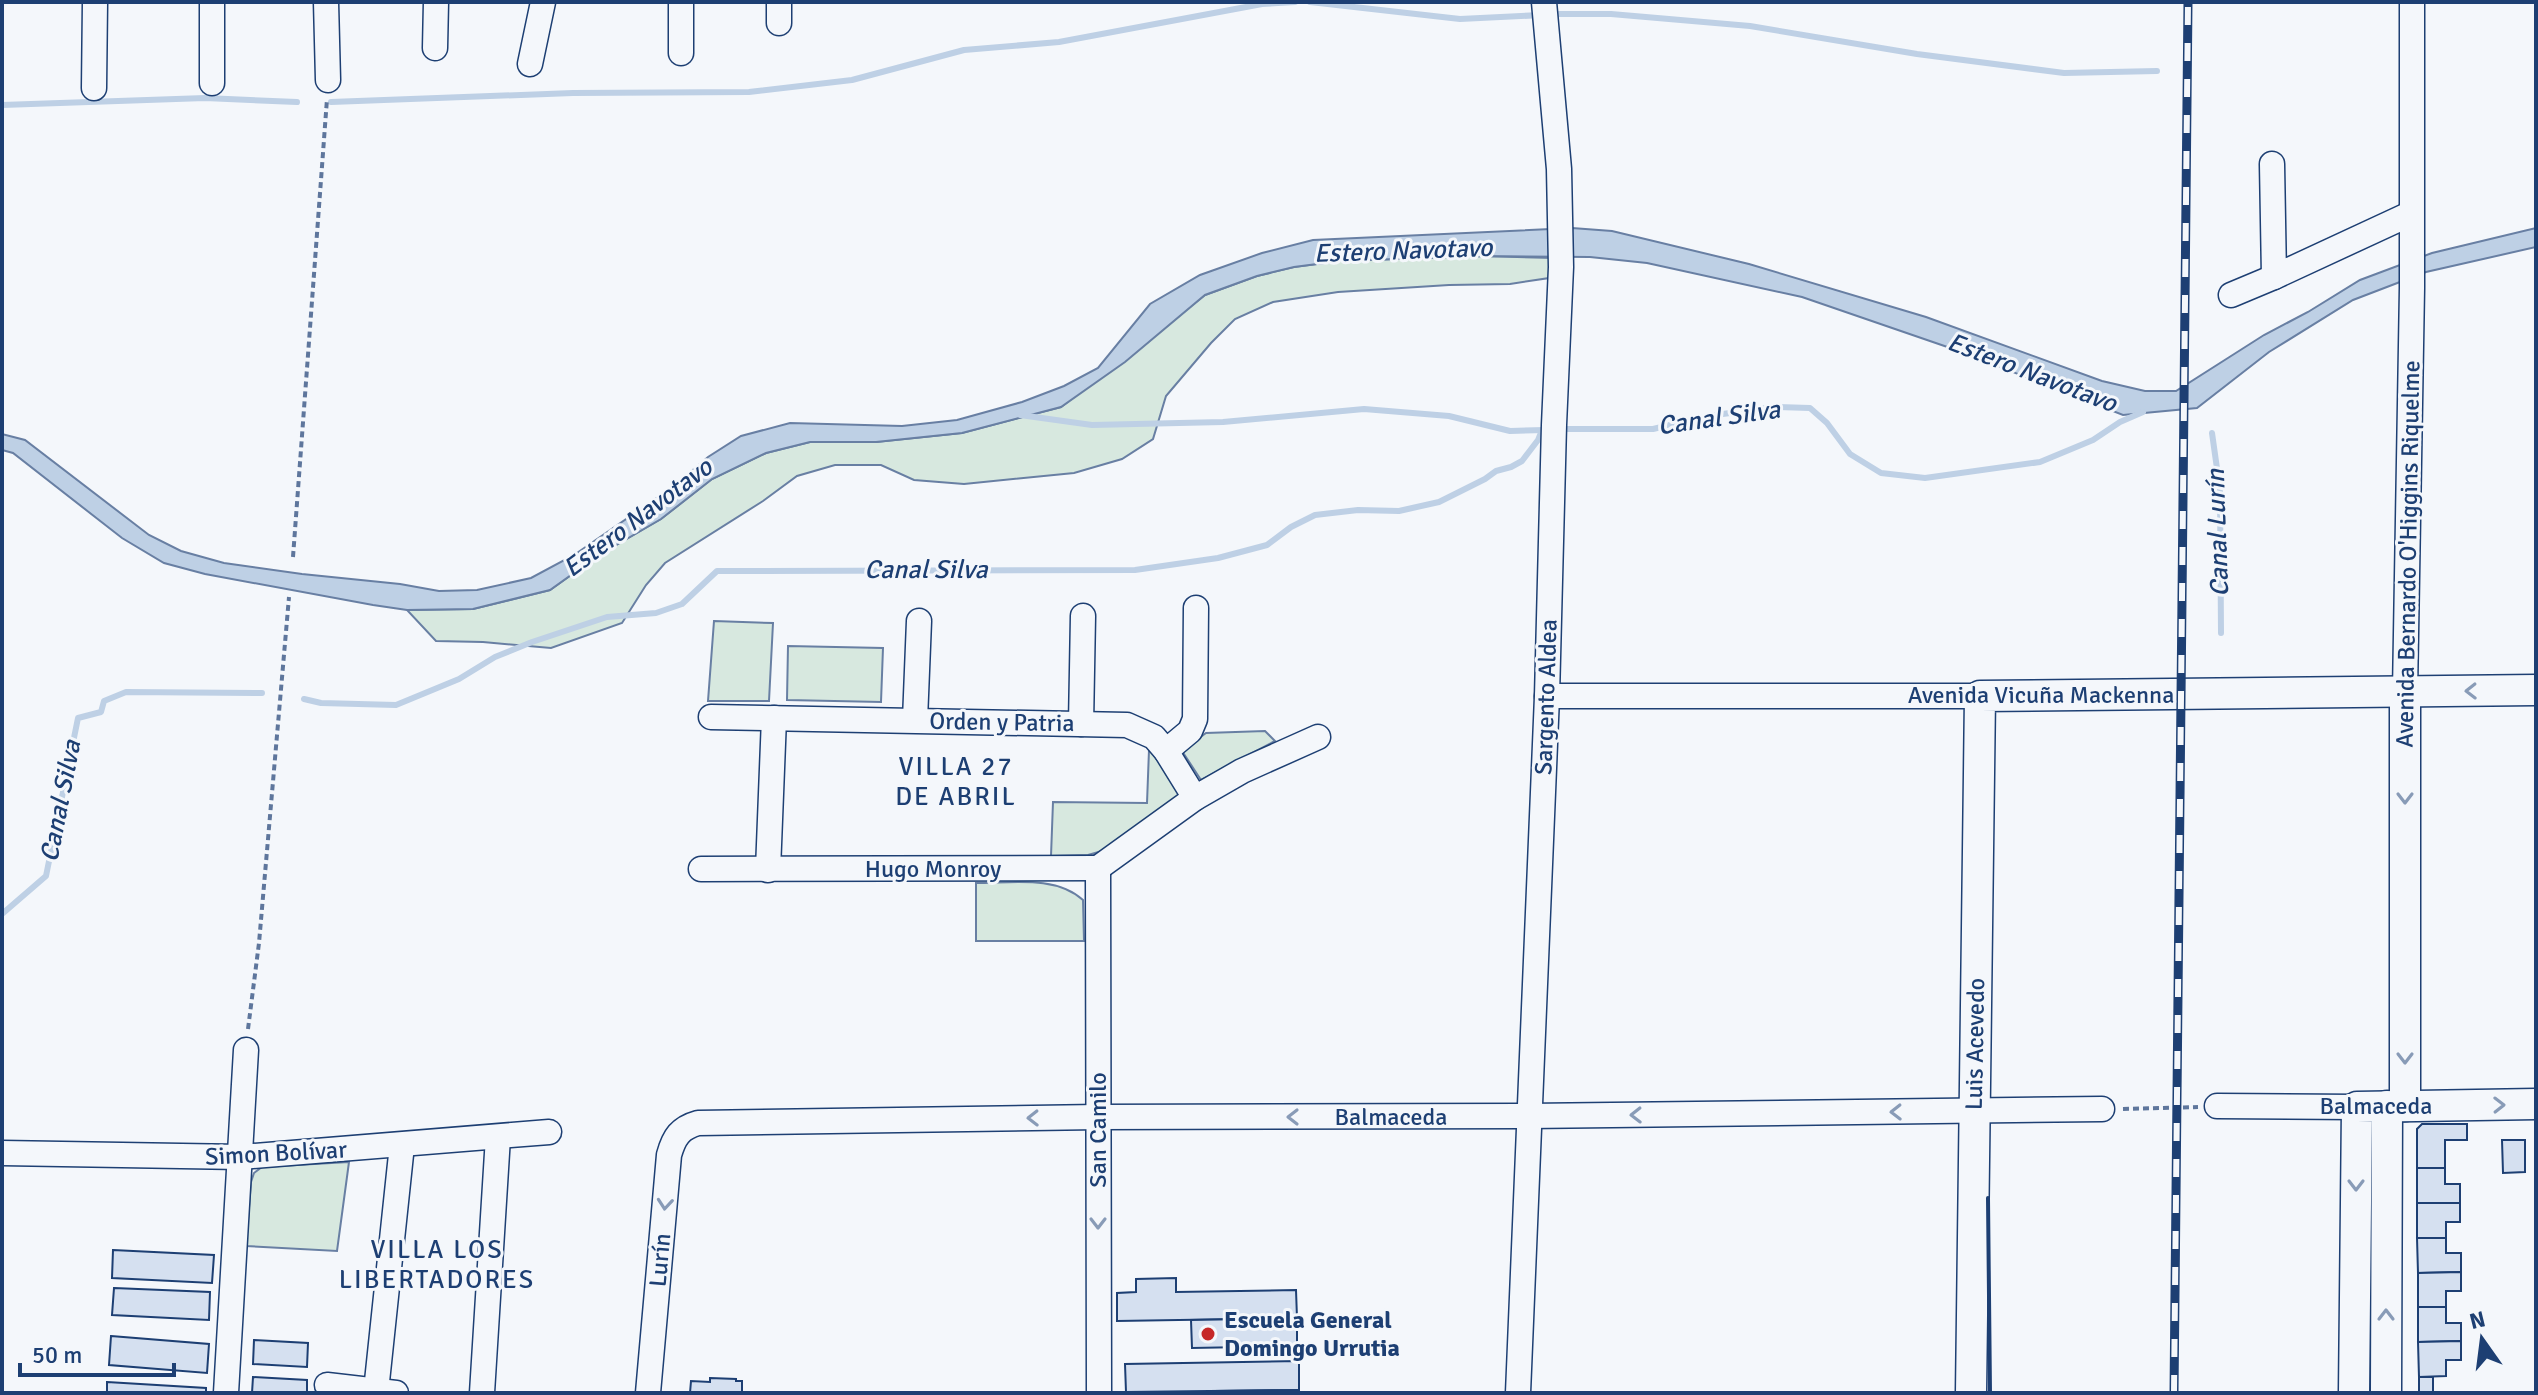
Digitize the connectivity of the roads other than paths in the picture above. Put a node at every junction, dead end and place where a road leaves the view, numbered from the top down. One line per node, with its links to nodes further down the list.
1 (95, 2): 14 (street)
2 (212, 2): 13 (street)
3 (326, 2): 12 (street)
4 (436, 2): 9 (street)
5 (543, 2): 11 (street)
6 (681, 2): 10 (street)
7 (1544, 2): 24 (street, Sargento Aldea)
8 (2412, 2): 16 (street, Avenida Bernardo O'Higgins Riquelme)
9 (435, 48)
10 (681, 53)
11 (530, 64)
12 (328, 80)
13 (212, 83)
14 (94, 88)
15 (2272, 164): 17 (street)
16 (2410, 214): 17 (street); 23 (street, Avenida Bernardo O'Higgins Riquelme)
17 (2274, 277): 18 (street)
18 (2231, 295)
19 (1196, 608): 31 (street)
20 (1083, 616): 29 (street)
21 (919, 621): 28 (street)
22 (2536, 690): 23 (main road, Avenida Vicuña Mackenna, one-way to 23)
23 (2405, 692): 25 (main road, Avenida Vicuña Mackenna); 39 (main road, Avenida Bernardo O'Higgins Riquelme, one-way to 39)
24 (1547, 696): 25 (street, Avenida Vicuña Mackenna); 43 (street, Sargento Aldea)
25 (1980, 696): 42 (main road, Luis Acevedo)
26 (711, 717): 27 (street, Orden y Patria)
27 (774, 718): 28 (street, Orden y Patria); 35 (street)
28 (915, 720): 29 (street, Orden y Patria)
29 (1081, 724): 31 (street, Orden y Patria)
30 (1318, 737): 32 (street)
31 (1166, 751): 32 (street, Orden y Patria)
32 (1195, 798): 33 (street)
33 (1098, 868): 35 (street, Hugo Monroy); 44 (street, San Camilo)
34 (701, 869): 35 (street, Hugo Monroy)
35 (768, 870)
36 (246, 1050): 50 (street)
37 (2536, 1104): 39 (main road, Balmaceda, one-way to 37)
38 (2217, 1106): 40 (street, Balmaceda)
39 (2396, 1106): 40 (main road, Balmaceda); 60 (main road, Avenida Bernardo O'Higgins Riquelme, one-way to 39)
40 (2357, 1107): 59 (main road, one-way to 59)
41 (2102, 1109): 42 (street, Balmaceda)
42 (1974, 1111): 43 (street, Balmaceda, one-way to 43); 58 (main road, Luis Acevedo)
43 (1528, 1116): 44 (street, Balmaceda, one-way to 44); 57 (street, Sargento Aldea)
44 (1098, 1117): 45 (street, Balmaceda, one-way to 45); 56 (street, San Camilo, one-way to 56)
45 (682, 1130): 55 (street, Lurín, one-way to 55)
46 (549, 1132): 47 (street, Simon Bolívar)
47 (498, 1137): 48 (street, Simon Bolívar); 54 (street)
48 (402, 1145): 50 (street, Simon Bolívar); 52 (street)
49 (2, 1153): 50 (street, Simon Bolívar)
50 (241, 1157): 53 (street)
51 (327, 1385): 52 (street)
52 (386, 1392)
53 (226, 1393)
54 (482, 1393)
55 (648, 1393)
56 (1099, 1393)
57 (1518, 1393)
58 (1971, 1393)
59 (2354, 1393)
60 (2386, 1393)

